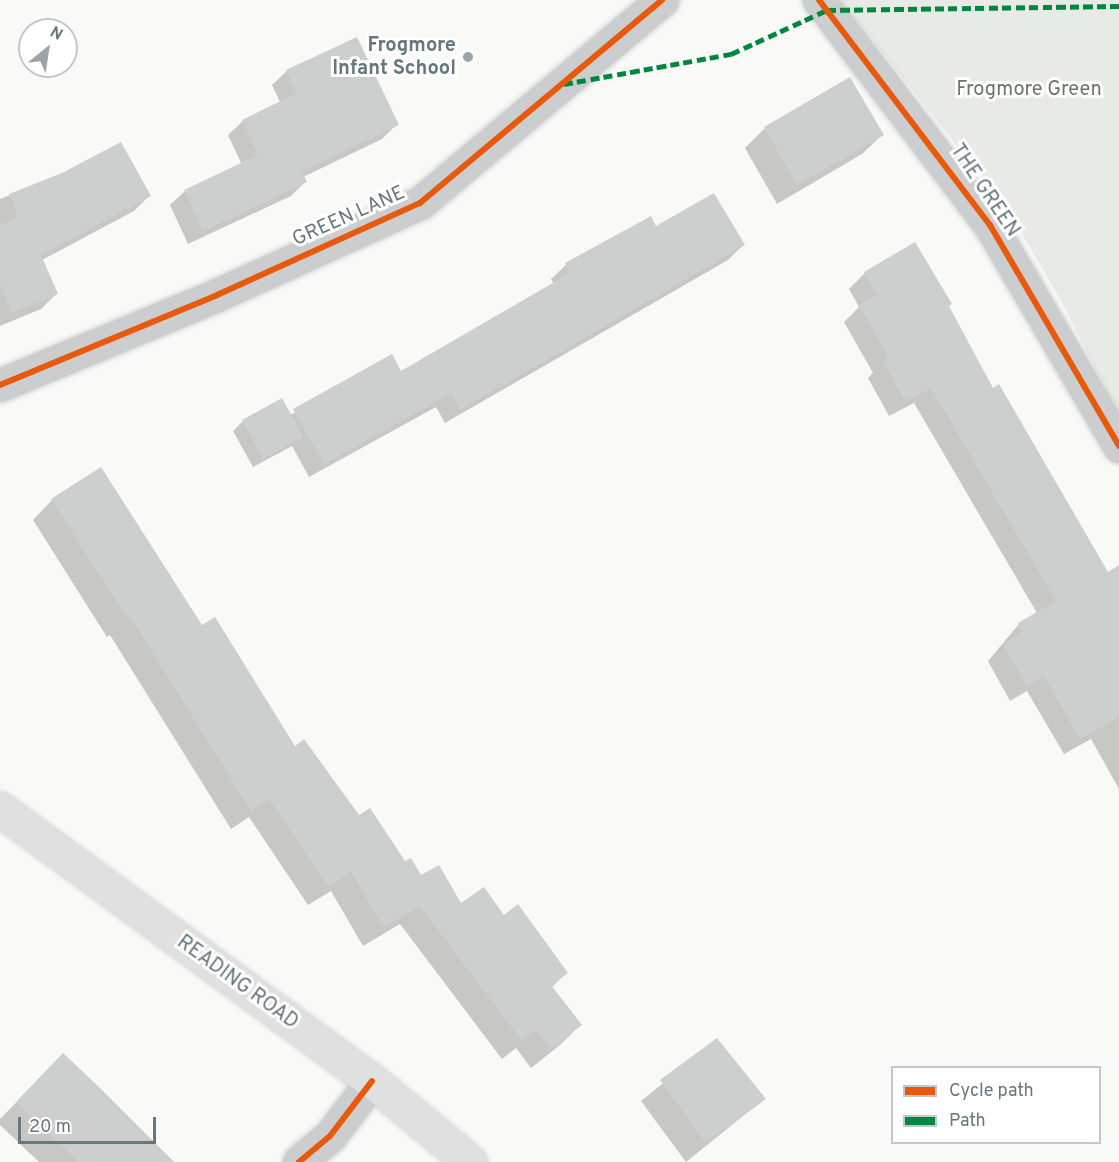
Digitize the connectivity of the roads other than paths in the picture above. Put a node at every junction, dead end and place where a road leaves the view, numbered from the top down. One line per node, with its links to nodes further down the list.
1 (662, 0): 3 (street, GREEN LANE)
2 (819, 0): 4 (street, THE GREEN)
3 (0, 385)
4 (1119, 446)
5 (0, 809): 6 (main road, READING ROAD)
6 (372, 1081): 7 (street); 8 (main road, READING ROAD)
7 (299, 1162)
8 (470, 1162)

